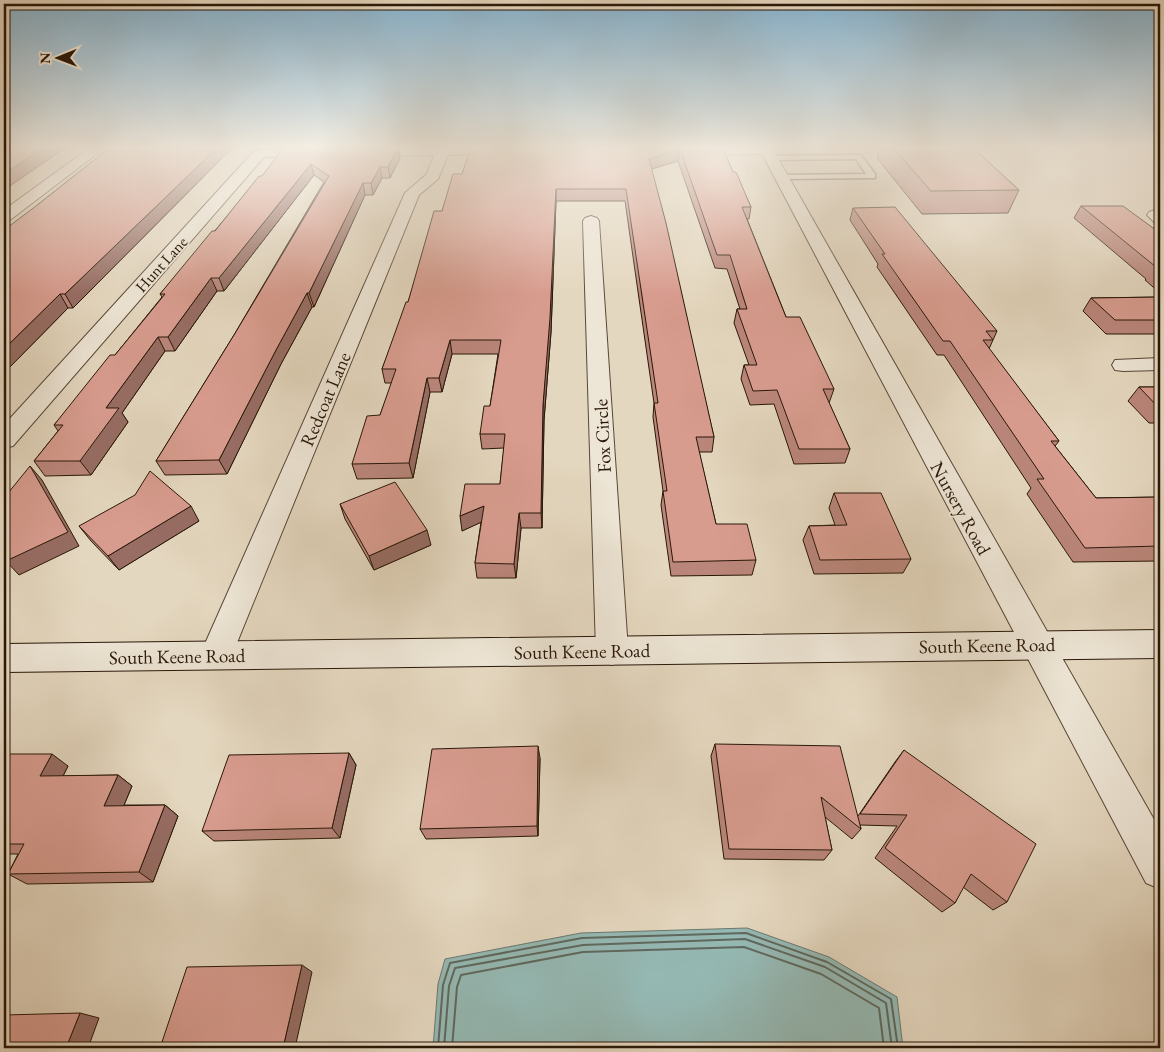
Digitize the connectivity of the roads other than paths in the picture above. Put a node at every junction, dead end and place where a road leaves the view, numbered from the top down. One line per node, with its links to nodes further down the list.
1 (35, 195): 5 (street)
2 (222, 195): 9 (street, Hunt Lane)
3 (411, 195): 13 (street, Redcoat Lane)
4 (791, 195): 10 (street, Nursery Road)
5 (4, 218)
6 (591, 222): 12 (street, Fox Circle)
7 (1160, 364): 8 (street)
8 (1123, 365)
9 (4, 440)
10 (1036, 644): 11 (street, South Keene Road); 12 (street, South Keene Road); 15 (street, Nursery Road)
11 (1160, 644)
12 (612, 651): 13 (street, South Keene Road)
13 (216, 655): 14 (street, South Keene Road)
14 (4, 658)
15 (1160, 869)

